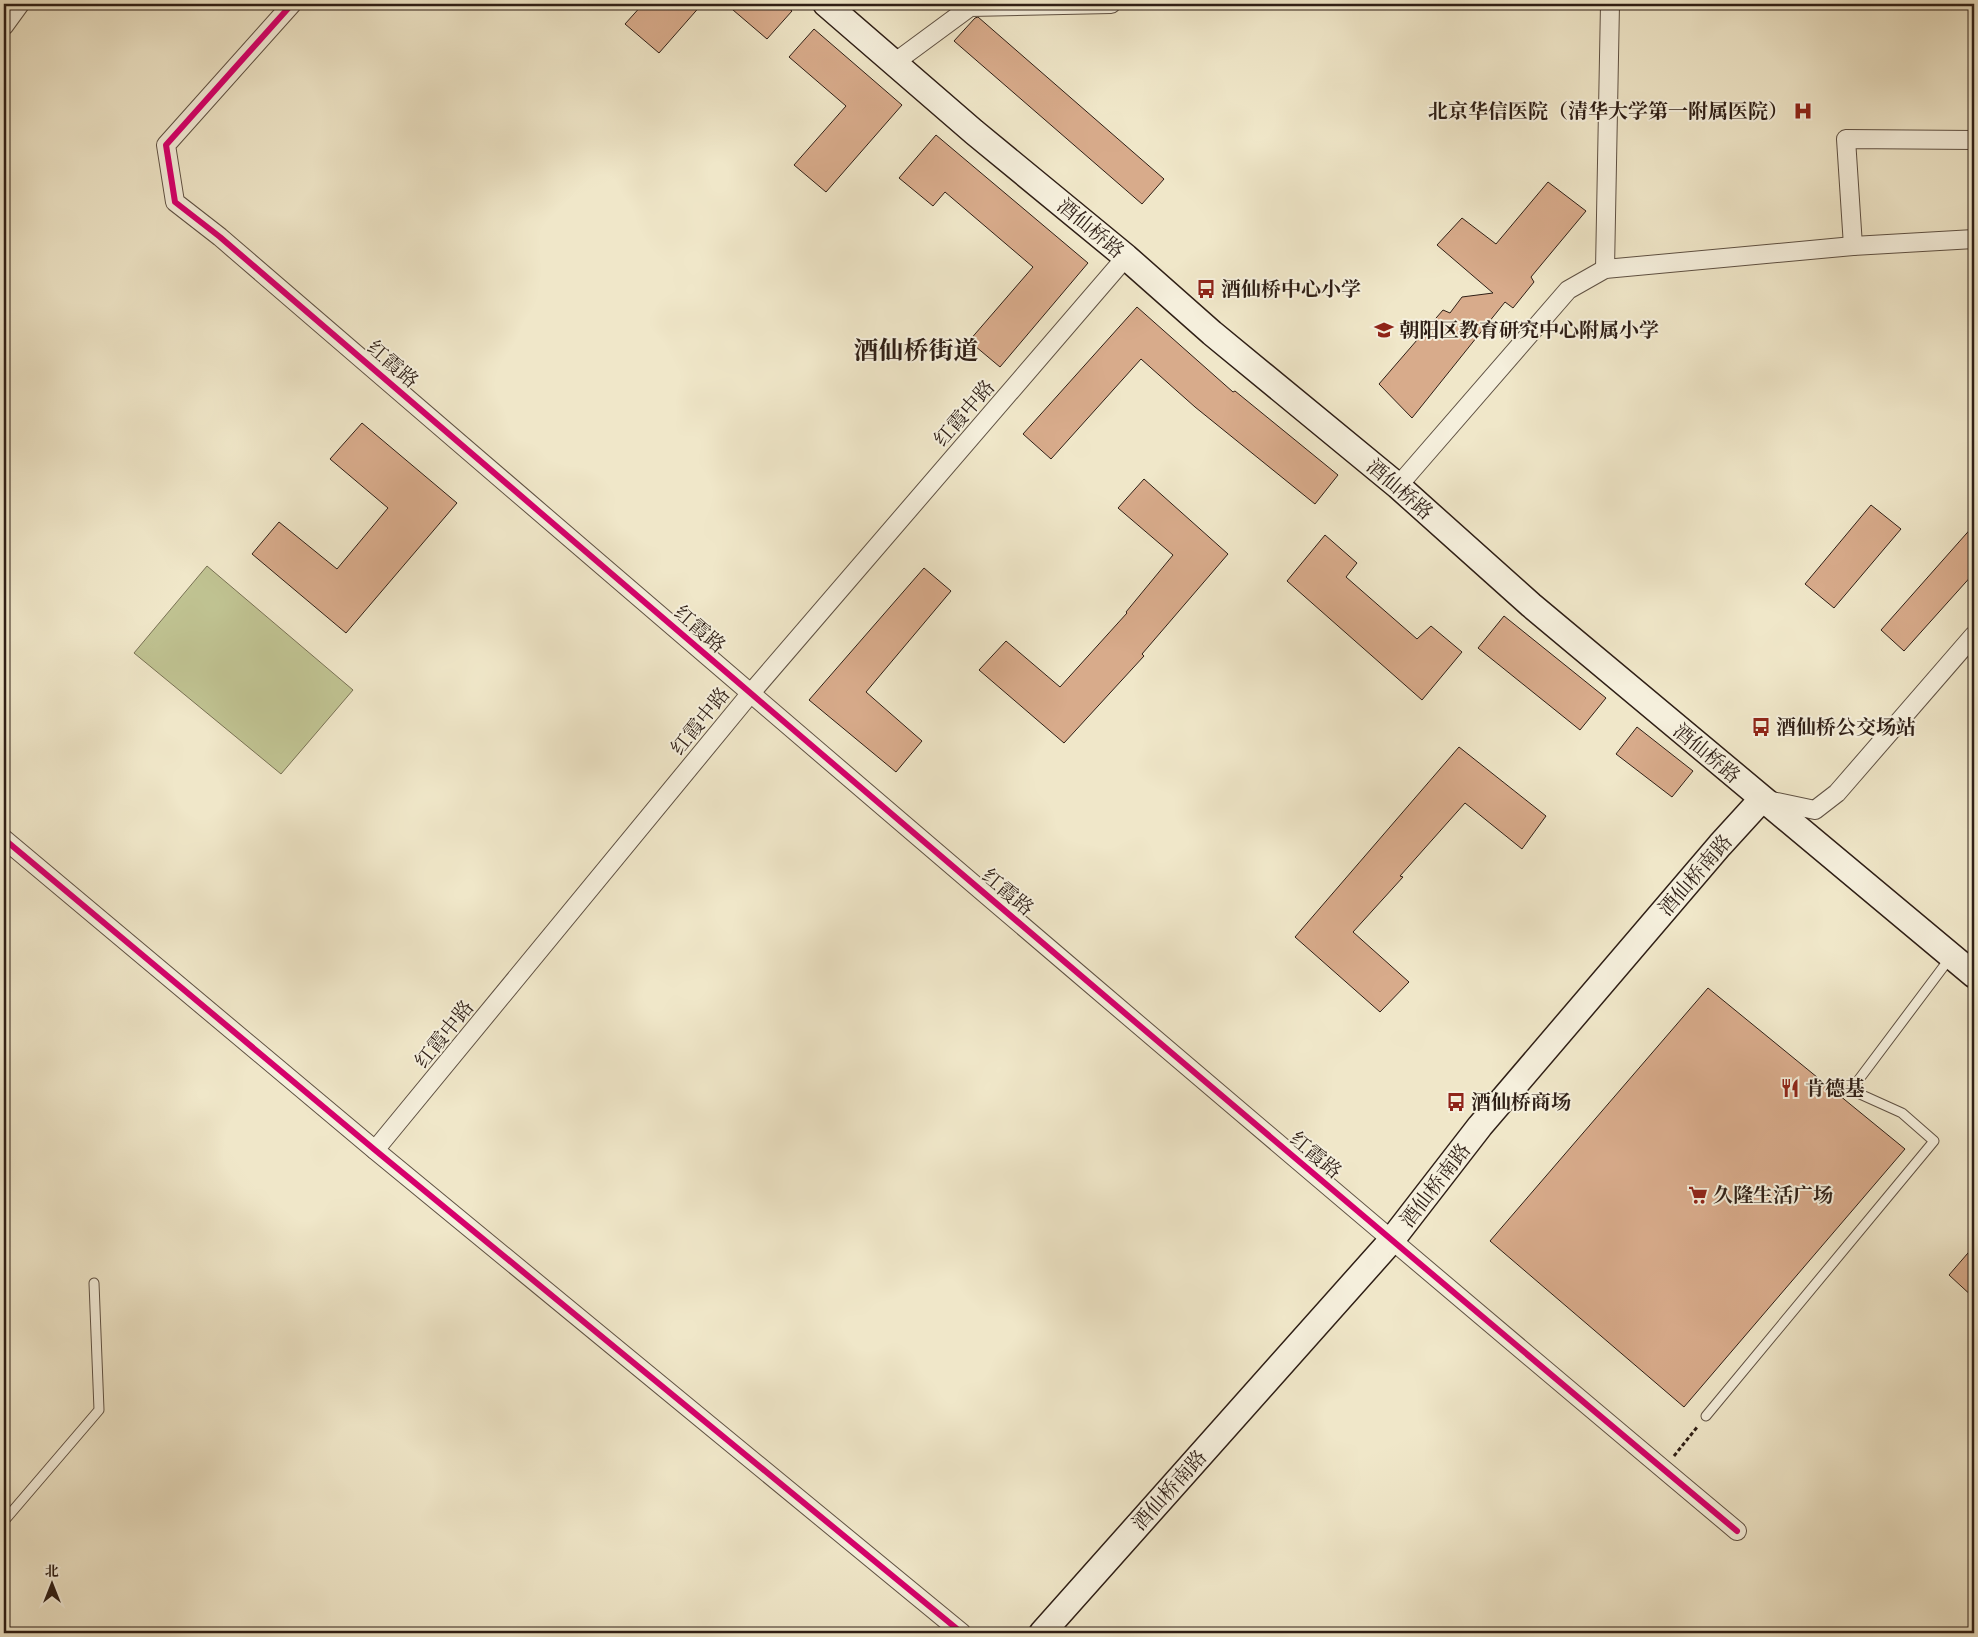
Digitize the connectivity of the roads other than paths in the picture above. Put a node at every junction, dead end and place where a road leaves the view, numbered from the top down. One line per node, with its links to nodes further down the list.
1 (20, 4): 6 (street)
2 (292, 4): 15 (street, 红霞路)
3 (826, 4): 7 (street, 酒仙桥路)
4 (1111, 4): 7 (street)
5 (1610, 4): 12 (street)
6 (4, 26)
7 (894, 63): 11 (street, 酒仙桥路)
8 (1974, 140): 10 (street)
9 (1974, 239): 10 (street)
10 (1853, 246): 12 (street)
11 (1126, 257): 13 (street, 酒仙桥路); 15 (street, 红霞中路)
12 (1605, 269): 13 (street)
13 (1398, 486): 16 (street, 酒仙桥路)
14 (1974, 635): 16 (street)
15 (750, 694): 20 (street, 红霞中路); 21 (street, 红霞路)
16 (1762, 799): 18 (street, 酒仙桥路); 21 (street, 酒仙桥南路)
17 (4, 839): 20 (street)
18 (1951, 956): 19 (street, 酒仙桥路); 23 (lane)
19 (1974, 976)
20 (376, 1150): 26 (street)
21 (1392, 1241): 25 (street, 红霞路); 27 (street, 酒仙桥南路)
22 (94, 1283): 24 (lane)
23 (1706, 1416)
24 (4, 1521)
25 (1737, 1531)
26 (962, 1633)
27 (1042, 1633)

